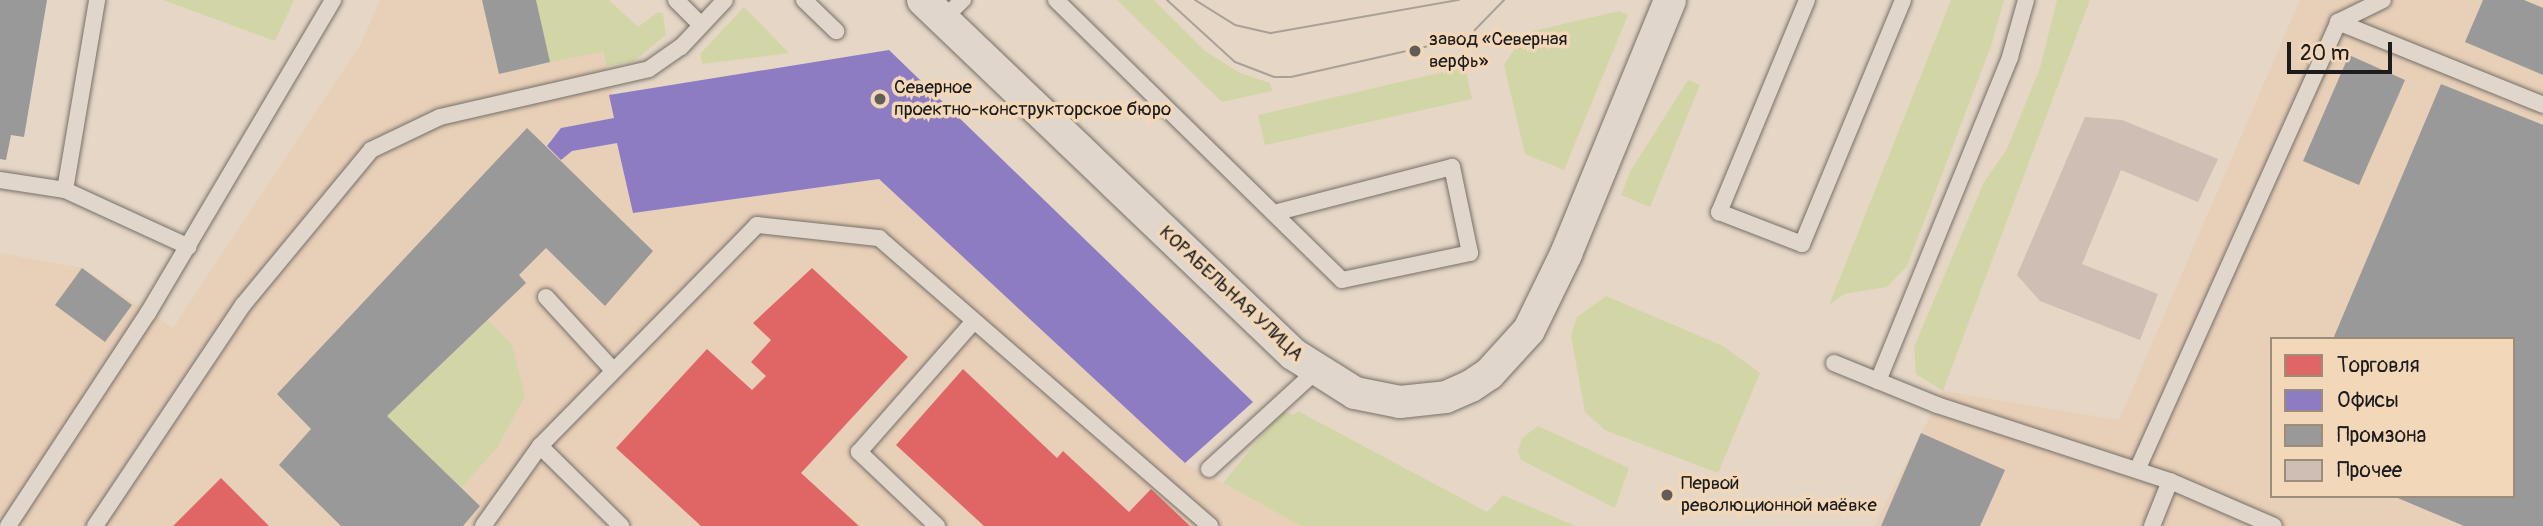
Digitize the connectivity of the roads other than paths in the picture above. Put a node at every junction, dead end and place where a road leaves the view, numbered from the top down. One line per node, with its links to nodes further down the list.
1 (97, 0): 18 (lane)
2 (333, 0): 20 (lane)
3 (677, 0): 14 (lane)
4 (725, 0): 14 (lane)
5 (804, 0): 15 (lane)
6 (1056, 0): 19 (lane)
7 (1670, 0): 25 (street, КОРАБЕЛЬНАЯ УЛИЦА)
8 (1807, 0): 9 (lane)
9 (1903, 0)
10 (2026, 0): 26 (lane)
11 (2383, 0): 13 (lane)
12 (943, 6): 25 (street, КОРАБЕЛЬНАЯ УЛИЦА)
13 (2338, 22): 16 (lane); 28 (lane)
14 (701, 25): 32 (lane)
15 (836, 31)
16 (2543, 105)
17 (0, 180): 18 (lane)
18 (65, 190): 20 (lane)
19 (1274, 213): 19 (lane)
20 (188, 247): 31 (lane)
21 (546, 297): 24 (lane)
22 (974, 321): 24 (lane); 35 (lane); 36 (lane)
23 (1834, 363): 26 (lane)
24 (613, 370): 27 (lane)
25 (1316, 371): 29 (lane)
26 (1878, 381): 28 (lane)
27 (540, 446): 33 (lane); 34 (lane)
28 (2138, 468): 30 (lane)
29 (1209, 469)
30 (2170, 481): 37 (lane); 38 (lane)
31 (8, 526)
32 (95, 526)
33 (483, 526)
34 (621, 526)
35 (936, 526)
36 (1210, 526)
37 (2152, 526)
38 (2274, 526)

